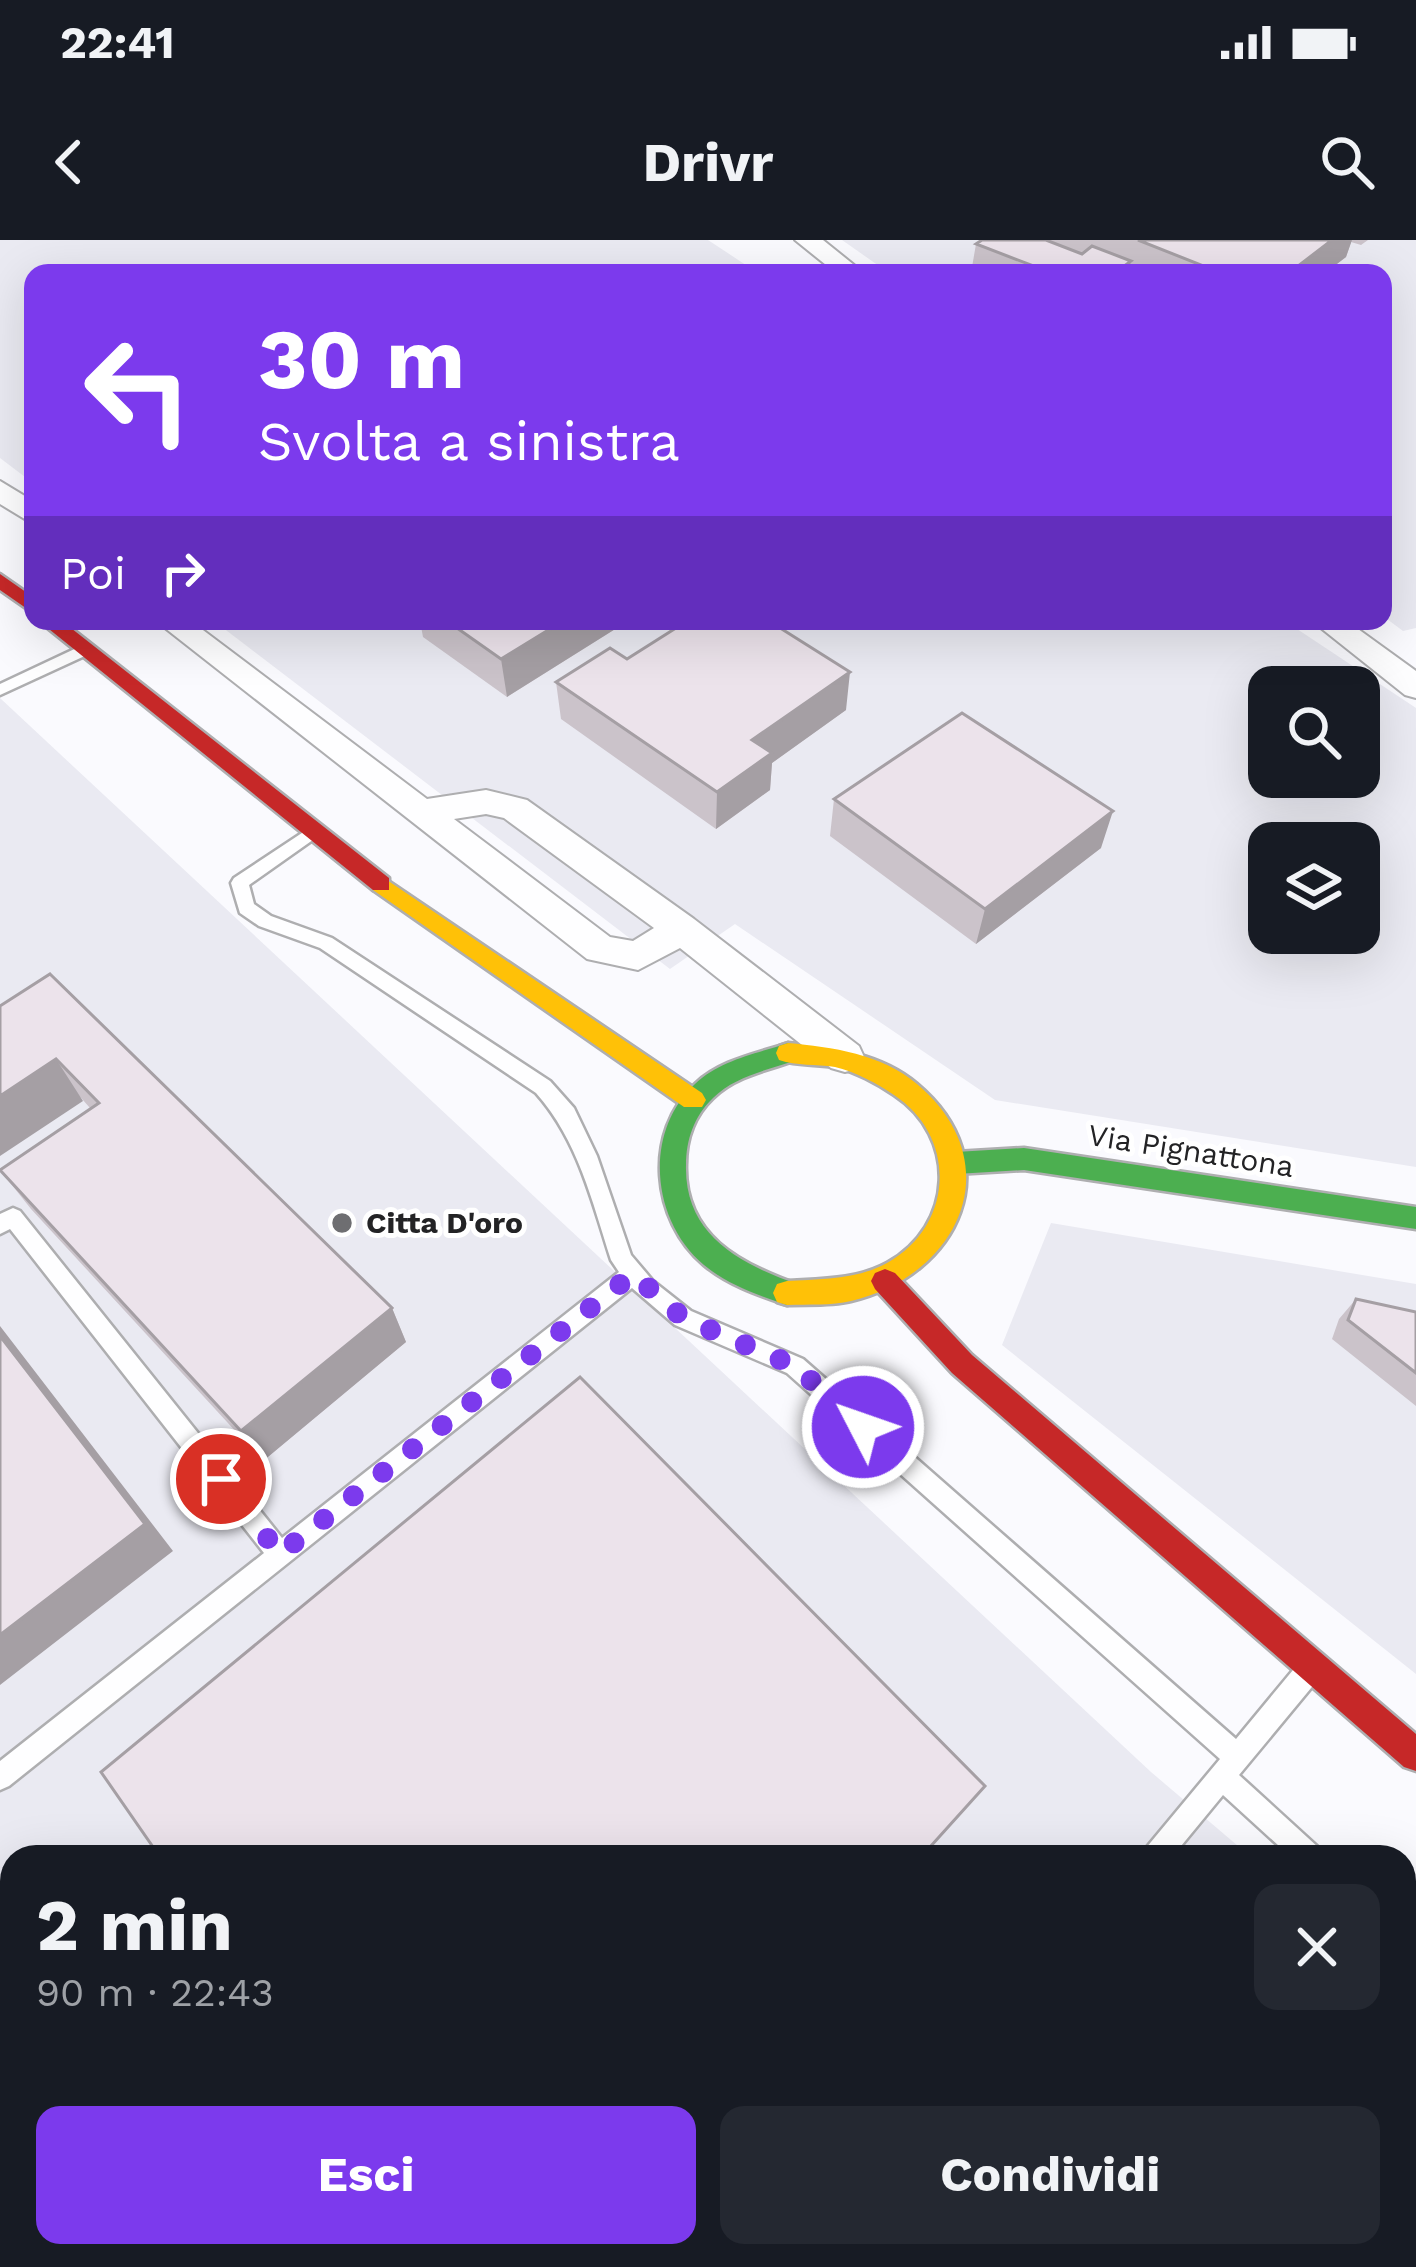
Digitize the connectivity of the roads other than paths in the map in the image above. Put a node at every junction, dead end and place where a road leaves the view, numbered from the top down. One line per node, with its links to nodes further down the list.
1 (807, 240): 2 (street)
2 (840, 264)
3 (0, 490): 4 (street)
4 (24, 508)
5 (0, 580): 6 (main road)
6 (24, 600)
7 (60, 630): 10 (main road)
8 (183, 630): 13 (street)
9 (1340, 630): 11 (street)
10 (83, 650): 12 (lane); 14 (main road)
11 (1413, 681)
12 (0, 690)
13 (420, 812): 15 (street); 15 (street)
14 (310, 832): 17 (main road); 21 (lane)
15 (681, 929): 16 (street)
16 (845, 1057): 17 (main road); 18 (main road)
17 (693, 1100): 22 (main road)
18 (956, 1162): 19 (main road, Via Pignattona); 22 (main road)
19 (1416, 1218)
20 (0, 1226): 23 (lane)
21 (633, 1274): 23 (lane); 26 (lane)
22 (885, 1280): 24 (main road)
23 (280, 1554): 27 (lane)
24 (1311, 1668): 25 (main road); 26 (lane)
25 (1416, 1755)
26 (1231, 1769): 28 (lane); 29 (lane)
27 (0, 1777)
28 (1165, 1845)
29 (1299, 1845)

